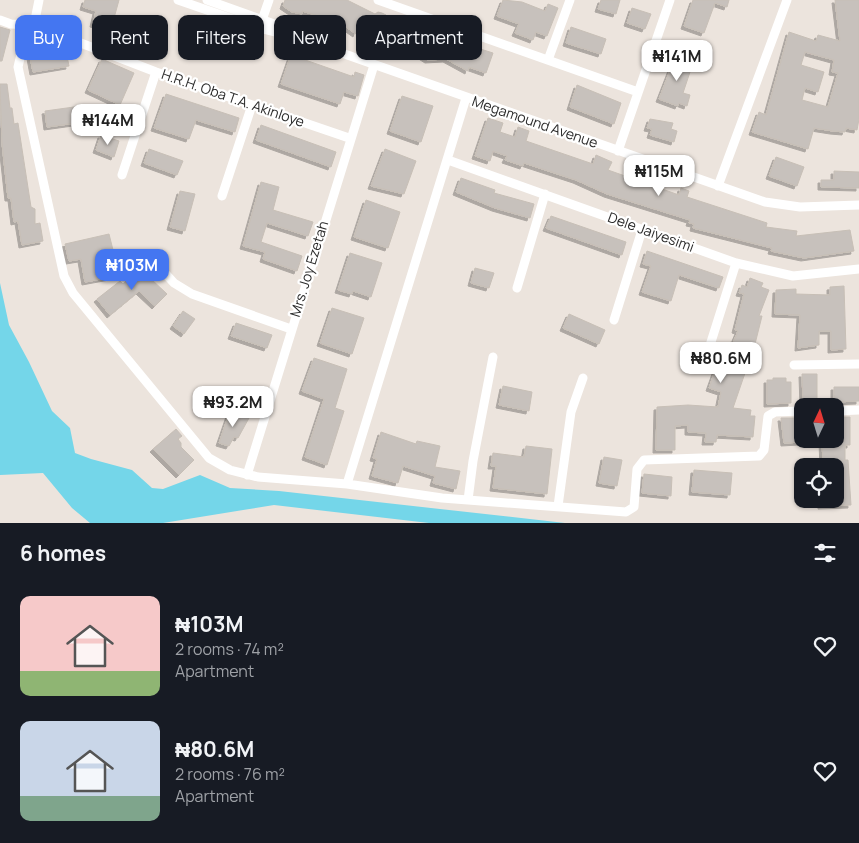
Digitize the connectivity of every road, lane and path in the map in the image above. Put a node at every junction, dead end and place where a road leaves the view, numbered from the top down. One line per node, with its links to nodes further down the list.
1 (39, 0): 9 (street)
2 (178, 0): 10 (street, Megamound Avenue)
3 (207, 0): 11 (street, Megamound Avenue)
4 (269, 0): 12 (street)
5 (378, 0): 18 (street)
6 (570, 0): 18 (street)
7 (670, 0): 21 (street)
8 (786, 0): 28 (street)
9 (36, 15)
10 (229, 15)
11 (240, 15)
12 (263, 15)
13 (0, 20): 14 (street, H.R.H. Oba T.A. Akinloye)
14 (15, 24)
15 (264, 25): 19 (street, Megamound Avenue)
16 (82, 43): 20 (street, H.R.H. Oba T.A. Akinloye)
17 (20, 60): 47 (street)
18 (548, 60): 21 (street)
19 (374, 65): 22 (street, Megamound Avenue); 24 (street, Mrs. Joy Ezetah)
20 (156, 72): 23 (street, H.R.H. Oba T.A. Akinloye); 27 (street)
21 (638, 92): 25 (street)
22 (466, 98): 25 (street, Megamound Avenue); 26 (street)
23 (252, 105): 24 (street, H.R.H. Oba T.A. Akinloye); 30 (street)
24 (349, 138): 38 (street, Mrs. Joy Ezetah)
25 (618, 151): 28 (street, Megamound Avenue)
26 (448, 160): 29 (street, Dele Jaiyesimi); 48 (street)
27 (122, 175)
28 (718, 186): 31 (street, Megamound Avenue)
29 (546, 194): 32 (street, Dele Jaiyesimi); 36 (street)
30 (222, 196)
31 (859, 205)
32 (642, 230): 34 (street, Dele Jaiyesimi); 37 (street)
33 (154, 262): 38 (street)
34 (736, 263): 35 (street, Dele Jaiyesimi); 40 (street)
35 (859, 269)
36 (517, 288)
37 (614, 320)
38 (291, 329): 47 (street, Mrs. Joy Ezetah)
39 (494, 357): 49 (street)
40 (705, 361)
41 (794, 364): 42 (street)
42 (859, 364)
43 (583, 378): 50 (street)
44 (859, 410): 46 (street)
45 (794, 411): 50 (street)
46 (844, 411)
47 (247, 475): 48 (street)
48 (347, 484): 49 (street)
49 (468, 500): 50 (street)
50 (558, 506)

